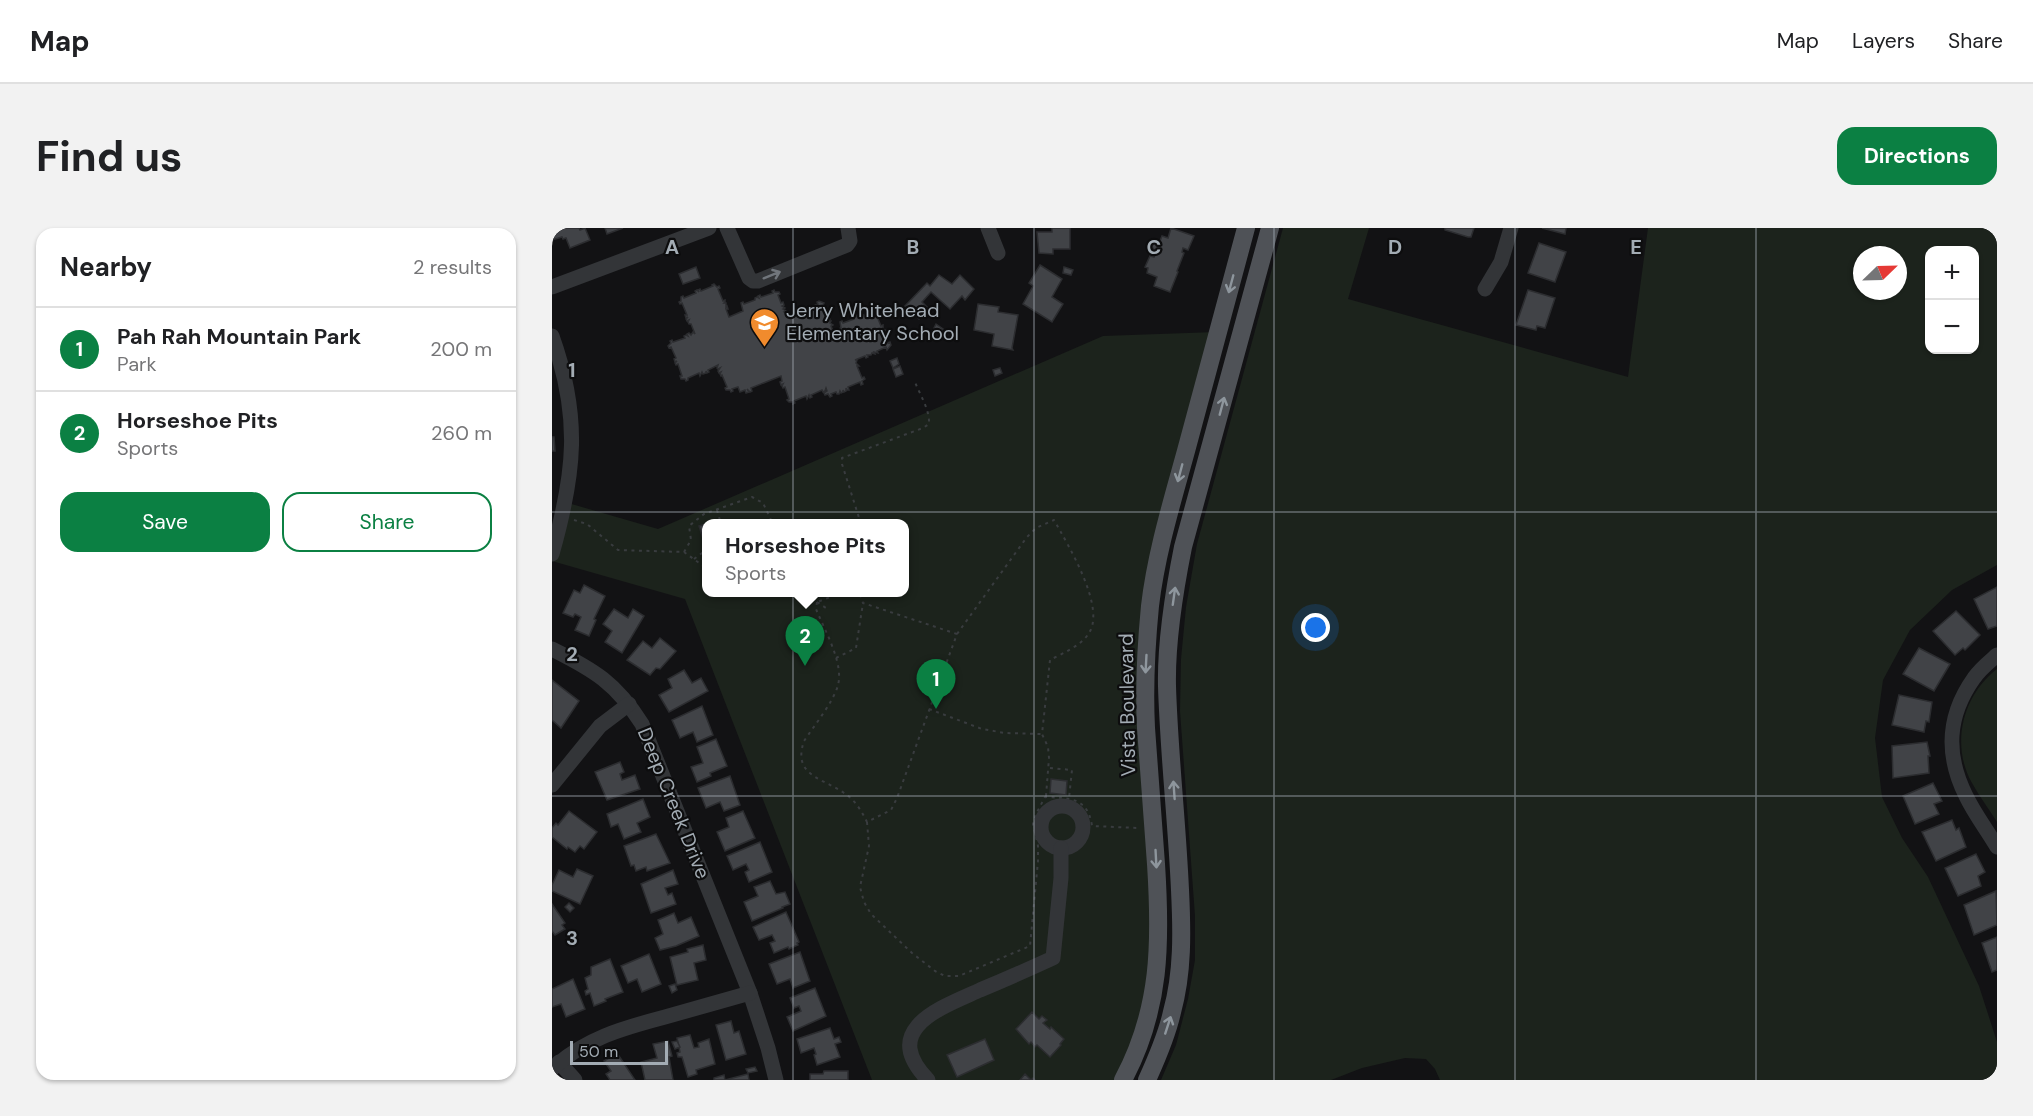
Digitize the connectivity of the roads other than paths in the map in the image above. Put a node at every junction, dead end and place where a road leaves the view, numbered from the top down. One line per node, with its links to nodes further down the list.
1 (709, 228): 9 (street)
2 (727, 228): 3 (street, one-way to 3)
3 (848, 228)
4 (988, 228): 8 (street)
5 (1270, 228): 26 (main road, Vista Boulevard, one-way to 5)
6 (1511, 228): 10 (street)
7 (1242, 229): 25 (main road, Vista Boulevard, one-way to 25)
8 (998, 253)
9 (552, 287)
10 (1485, 289)
11 (552, 336): 12 (street)
12 (558, 380): 13 (street)
13 (552, 554)
14 (552, 649): 16 (street, Deep Creek Drive)
15 (1997, 655): 18 (street)
16 (629, 704): 17 (street); 20 (street, Deep Creek Drive)
17 (552, 785)
18 (1997, 847)
19 (1061, 848): 24 (street)
20 (750, 993): 21 (street); 23 (street, Deep Creek Drive)
21 (556, 1066): 22 (street)
22 (575, 1080)
23 (776, 1080)
24 (928, 1080)
25 (1123, 1080)
26 (1148, 1080)

